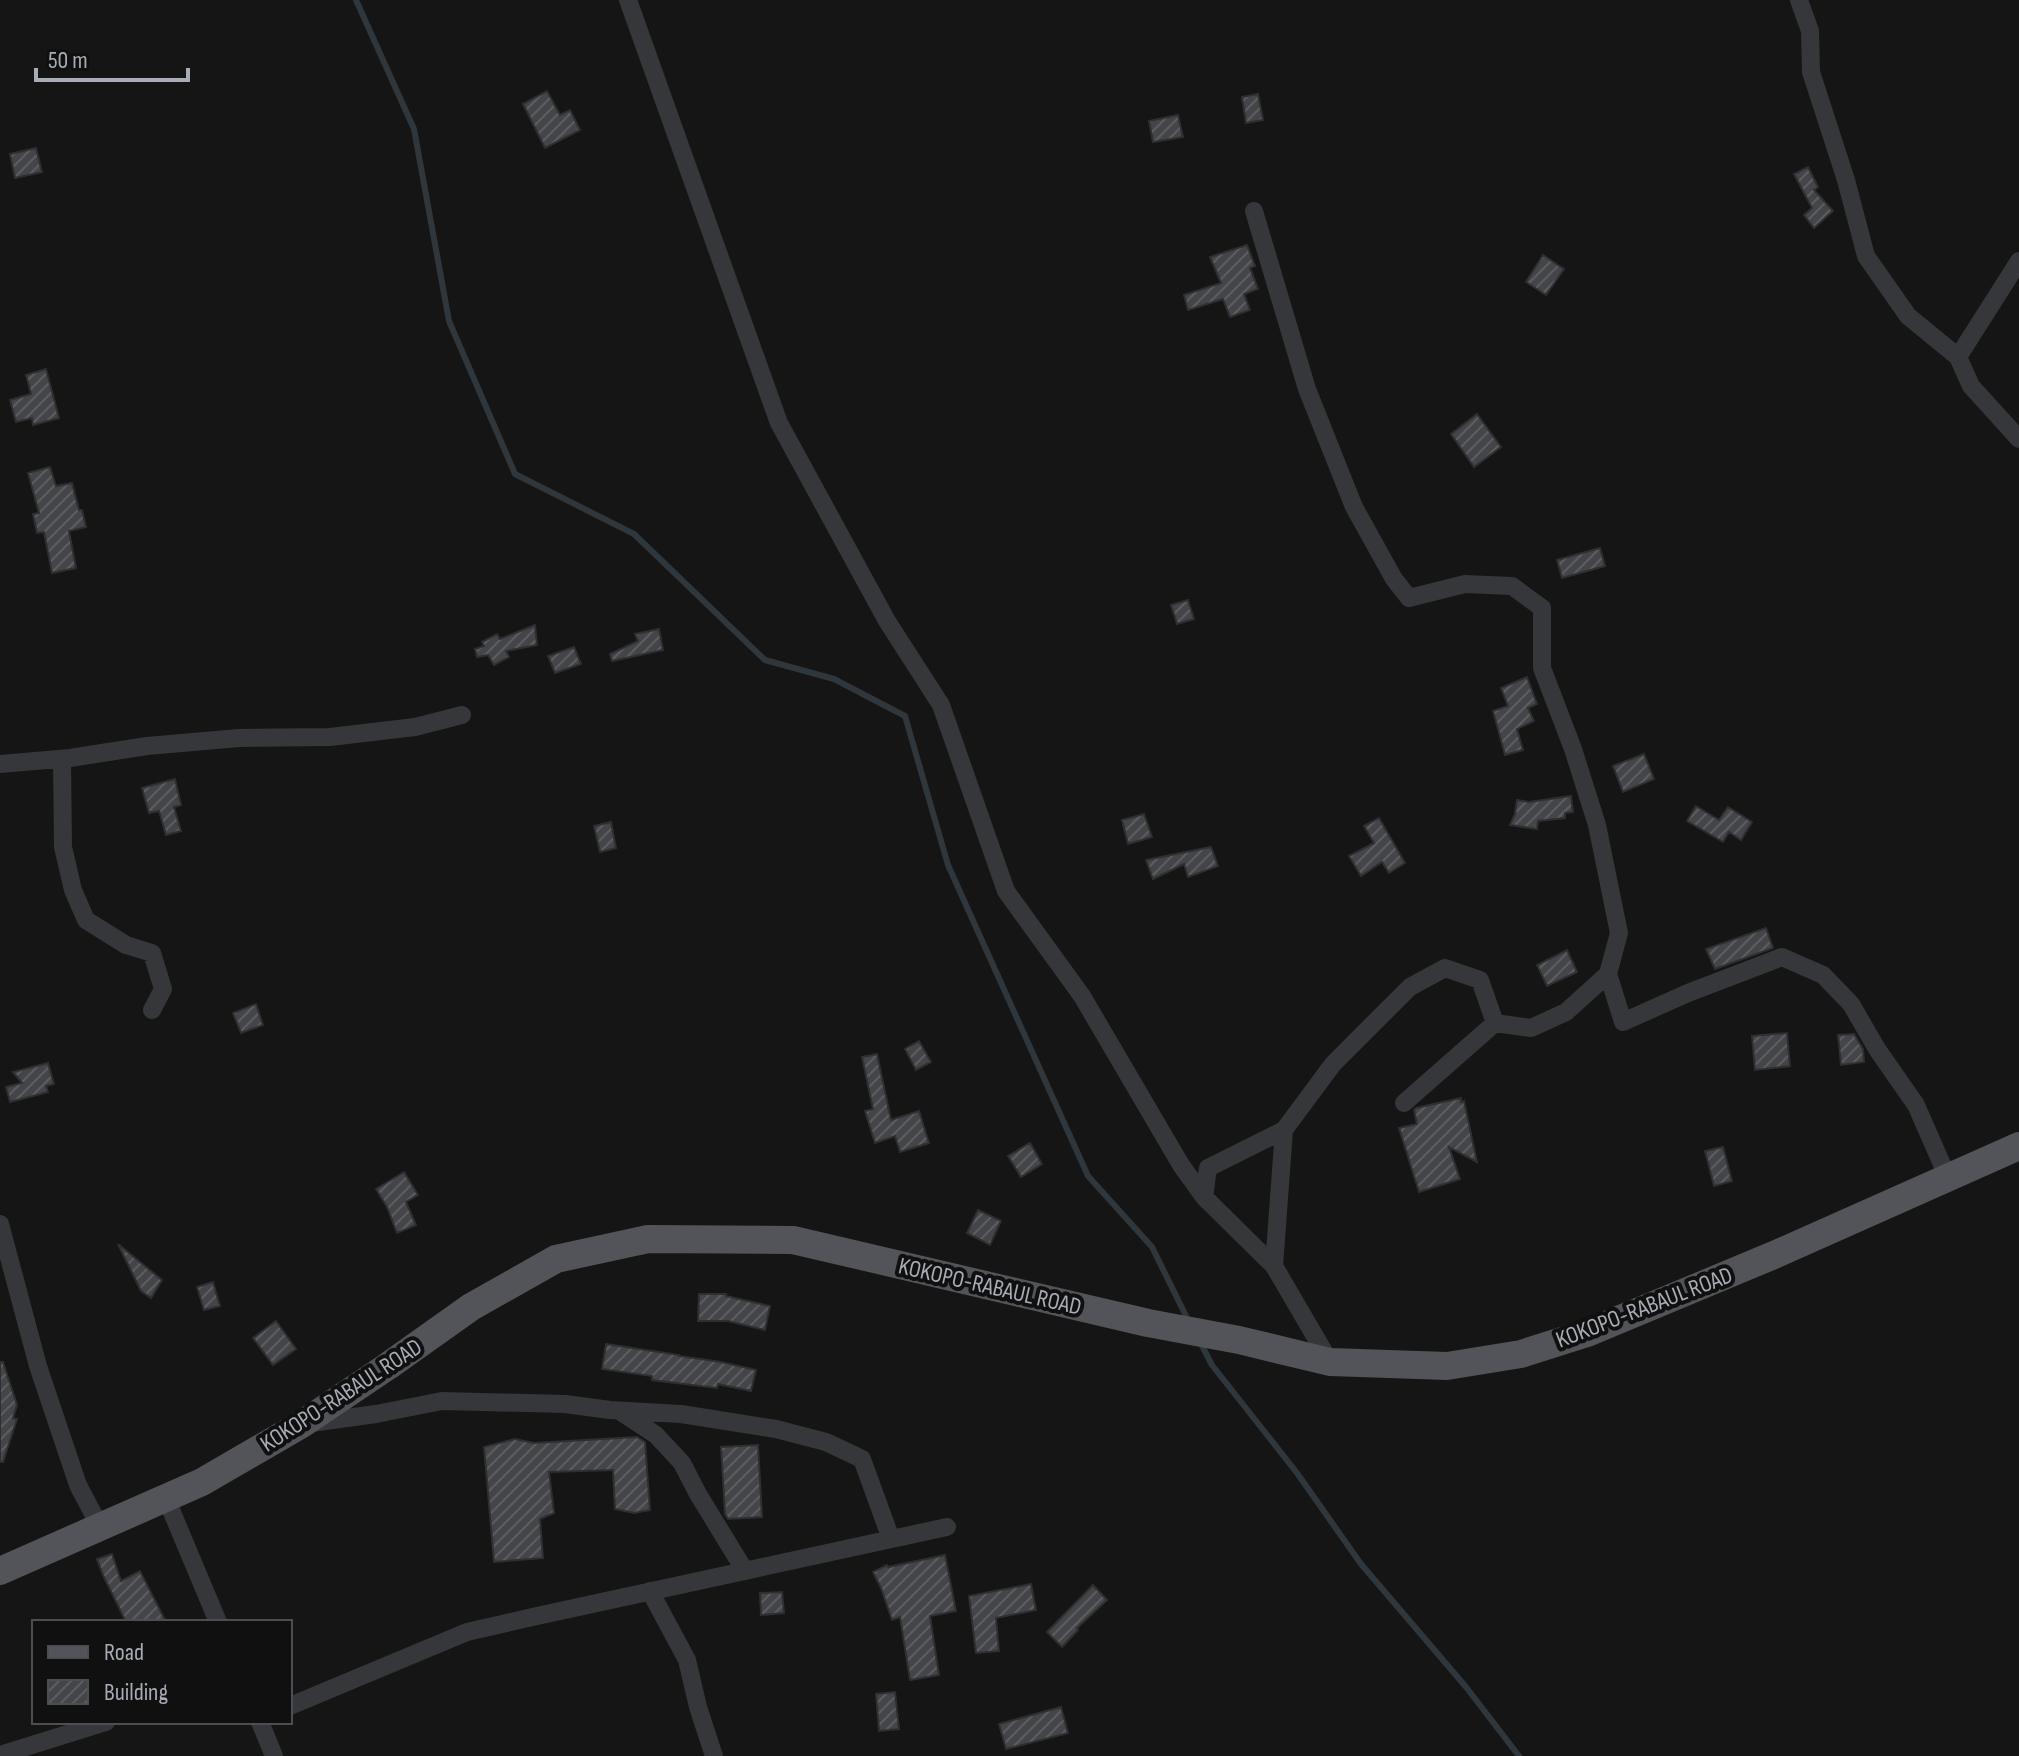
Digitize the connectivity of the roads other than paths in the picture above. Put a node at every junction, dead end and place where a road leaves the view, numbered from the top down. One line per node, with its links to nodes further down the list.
1 (628, 0): 17 (street)
2 (1799, 0): 5 (street)
3 (1254, 211): 10 (street)
4 (2019, 261): 5 (street)
5 (1958, 357): 6 (street)
6 (2019, 439)
7 (462, 715): 8 (street)
8 (62, 759): 9 (street); 11 (street)
9 (0, 764)
10 (1608, 974): 12 (street); 16 (street)
11 (152, 1010)
12 (1495, 1023): 13 (street); 14 (street)
13 (1404, 1103)
14 (1284, 1130): 17 (street); 19 (street)
15 (2019, 1146): 16 (main road, KOKOPO-RABAUL ROAD)
16 (1948, 1178): 20 (main road, KOKOPO-RABAUL ROAD)
17 (1204, 1197): 19 (street)
18 (0, 1224): 24 (street)
19 (1274, 1266): 20 (street)
20 (1330, 1362): 22 (main road, KOKOPO-RABAUL ROAD)
21 (619, 1411): 22 (street); 26 (street); 28 (street)
22 (302, 1424): 23 (main road, KOKOPO-RABAUL ROAD)
23 (166, 1498): 24 (main road, KOKOPO-RABAUL ROAD); 30 (street)
24 (100, 1527): 27 (main road, KOKOPO-RABAUL ROAD)
25 (947, 1527): 26 (street)
26 (891, 1539): 28 (street)
27 (0, 1571)
28 (745, 1571): 29 (street)
29 (650, 1591): 31 (street); 36 (street)
30 (217, 1620)
31 (292, 1705)
32 (100, 1724): 34 (street)
33 (261, 1724): 35 (street)
34 (0, 1755)
35 (274, 1756)
36 (714, 1756)

